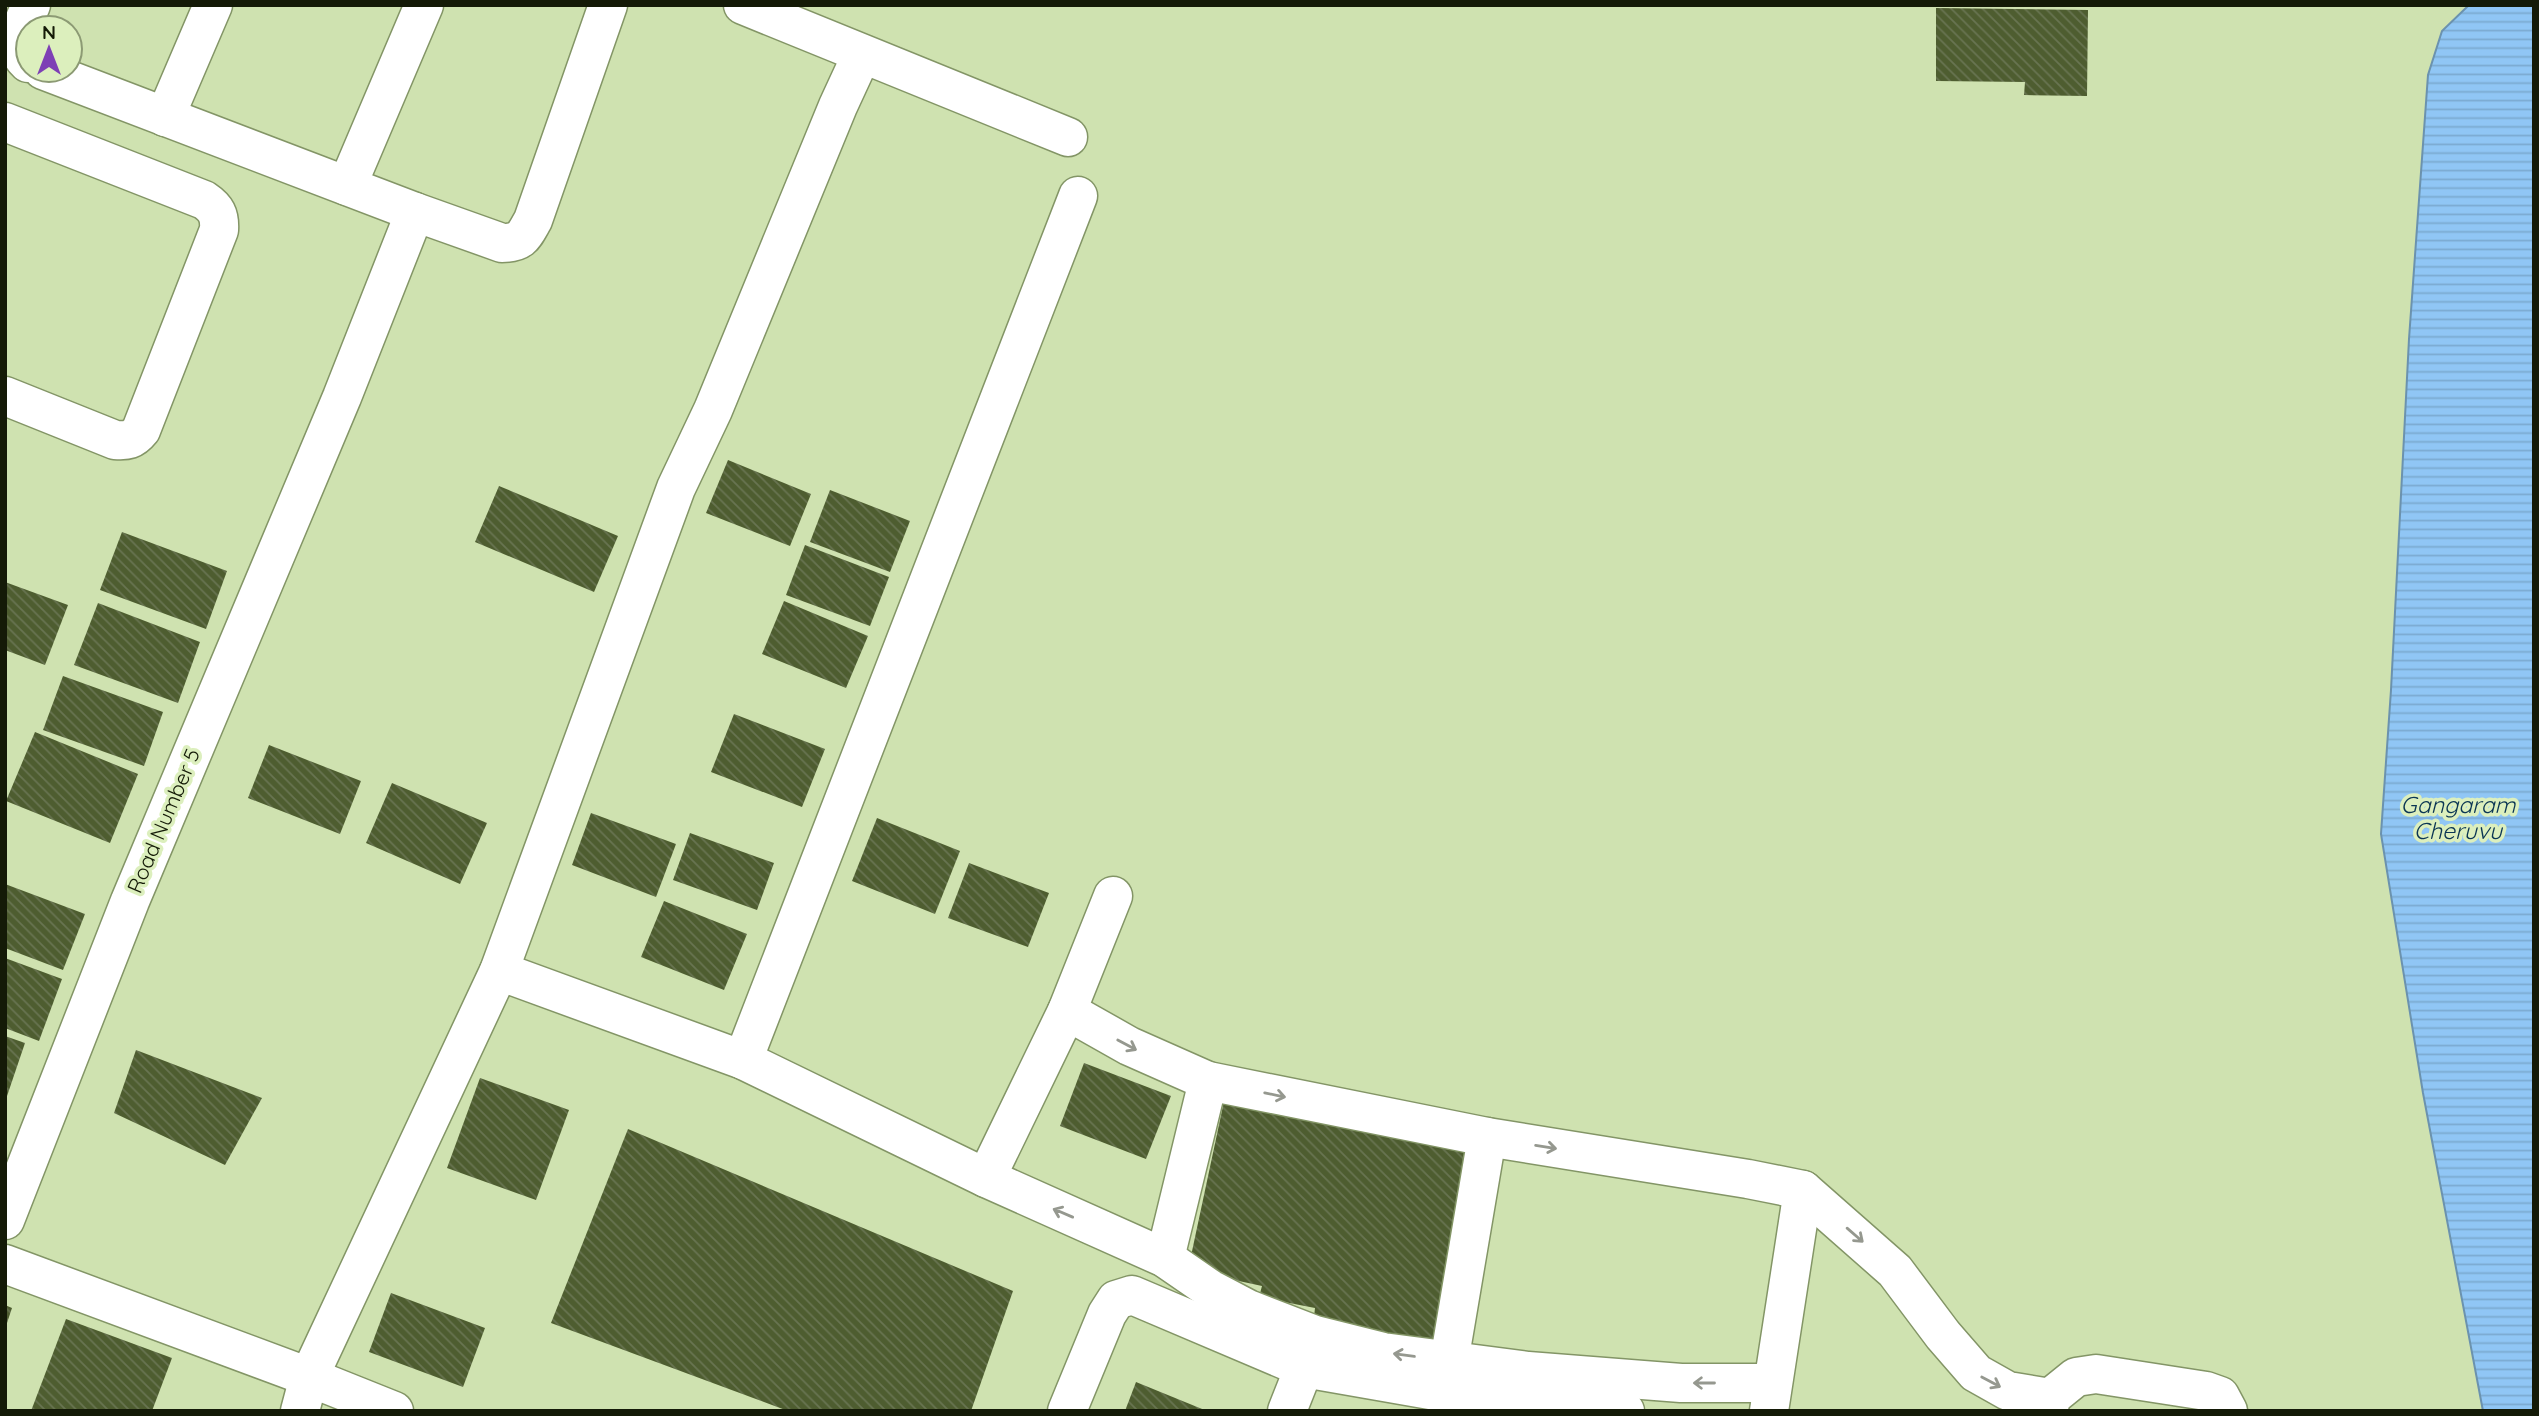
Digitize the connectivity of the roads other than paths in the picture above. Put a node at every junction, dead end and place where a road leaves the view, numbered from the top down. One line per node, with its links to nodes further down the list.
1 (213, 5): 7 (street)
2 (424, 5): 10 (street)
3 (608, 5): 12 (street)
4 (743, 5): 5 (street)
5 (862, 54): 9 (street); 15 (street)
6 (79, 84): 7 (street)
7 (165, 117): 10 (street)
8 (5, 122): 13 (street)
9 (1068, 137)
10 (347, 186): 12 (street)
11 (1077, 196): 17 (street)
12 (415, 212): 22 (street, Road Number 5)
13 (5, 396)
14 (1113, 896): 16 (street)
15 (499, 971): 17 (street); 27 (street)
16 (1068, 1011): 18 (street, one-way to 18); 20 (street)
17 (743, 1060): 20 (street)
18 (1208, 1081): 19 (street, one-way to 19); 23 (street)
19 (1487, 1137): 21 (street, one-way to 21); 25 (street)
20 (986, 1178): 23 (street, one-way to 20)
21 (1803, 1190): 28 (street); 30 (street, one-way to 30)
22 (5, 1220)
23 (1164, 1258): 25 (street, one-way to 23)
24 (5, 1264): 27 (street)
25 (1449, 1362): 28 (street, one-way to 25)
26 (1304, 1368): 29 (street); 32 (street); 33 (street)
27 (304, 1394): 31 (street)
28 (1770, 1397)
29 (1485, 1405): 34 (street)
30 (2050, 1405): 35 (street)
31 (394, 1411)
32 (1068, 1411)
33 (1287, 1411)
34 (1625, 1411)
35 (2228, 1411)

